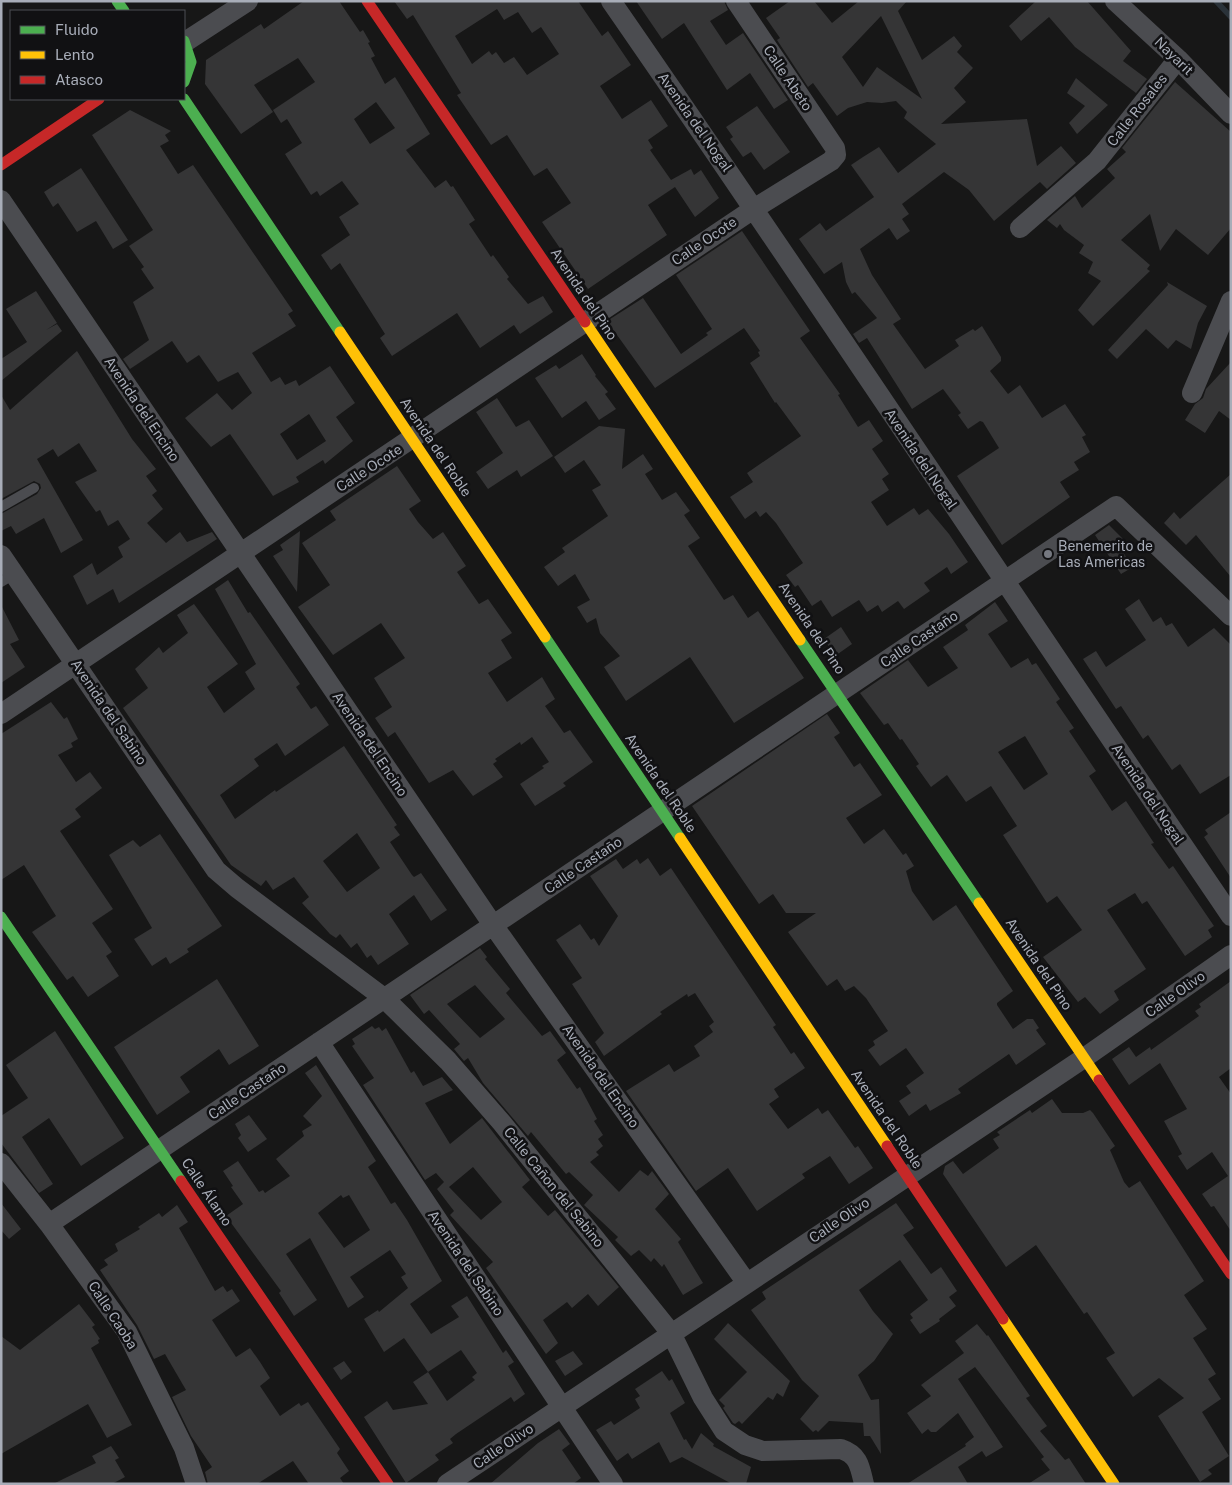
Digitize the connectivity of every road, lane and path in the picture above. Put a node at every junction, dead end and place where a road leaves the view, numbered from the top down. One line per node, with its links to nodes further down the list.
1 (248, 1): 6 (street)
2 (366, 1): 19 (street, Avenida del Pino)
3 (611, 1): 16 (street, Avenida del Nogal)
4 (736, 1): 13 (street, Calle Abeto)
5 (1115, 1): 8 (street, Nayarit)
6 (185, 41)
7 (185, 45): 9 (street)
8 (1178, 59): 12 (street, Nayarit); 17 (street, Calle Rosales)
9 (185, 80)
10 (98, 100): 14 (street)
11 (185, 100): 21 (street, Avenida del Roble)
12 (1231, 114)
13 (836, 155): 16 (street, Calle Ocote)
14 (1, 165)
15 (1, 200): 24 (street, Avenida del Encino)
16 (754, 208): 19 (street, Calle Ocote); 27 (street, Avenida del Nogal)
17 (1020, 228)
18 (1231, 301): 20 (street)
19 (585, 321): 21 (street, Calle Ocote); 30 (street, Avenida del Pino)
20 (1192, 393)
21 (412, 439): 24 (street, Calle Ocote); 32 (street, Avenida del Roble)
22 (34, 488): 23 (lane)
23 (1, 507)
24 (240, 553): 29 (street, Calle Ocote); 36 (street, Avenida del Encino)
25 (1, 555): 26 (street, Avenida del Sabino)
26 (8, 578): 29 (street, Avenida del Sabino)
27 (1004, 582): 28 (street, Calle Castaño); 30 (street, Calle Castaño); 34 (street, Avenida del Nogal)
28 (1231, 616)
29 (75, 663): 31 (street, Calle Ocote); 33 (street, Avenida del Sabino)
30 (838, 693): 32 (street, Calle Castaño); 40 (street, Avenida del Pino)
31 (1, 714)
32 (662, 811): 36 (street, Calle Castaño); 43 (street, Avenida del Roble)
33 (216, 870): 38 (street, Calle Cañon del Sabino)
34 (1231, 916)
35 (1, 917): 41 (street, Calle Álamo)
36 (493, 925): 38 (street, Calle Castaño); 46 (street, Avenida del Encino)
37 (1231, 955): 40 (street, Calle Olivo)
38 (384, 998): 39 (street, Calle Castaño); 47 (street, Calle Cañon del Sabino)
39 (319, 1042): 41 (street, Calle Castaño); 48 (street, Avenida del Sabino)
40 (1084, 1058): 43 (street, Calle Olivo); 45 (street, Avenida del Pino)
41 (160, 1149): 44 (street, Calle Castaño); 50 (street, Calle Álamo)
42 (1, 1163): 44 (street, Calle Caoba)
43 (907, 1175): 46 (street, Calle Olivo); 54 (street, Avenida del Roble)
44 (49, 1224): 49 (street, Calle Caoba)
45 (1231, 1274)
46 (746, 1282): 47 (street, Calle Olivo)
47 (671, 1333): 48 (street, Calle Olivo); 53 (street, Calle Cañon del Sabino)
48 (562, 1407): 51 (street, Calle Olivo); 52 (street, Avenida del Sabino)
49 (196, 1484)
50 (388, 1484)
51 (447, 1484)
52 (613, 1484)
53 (864, 1484)
54 (1114, 1484)

